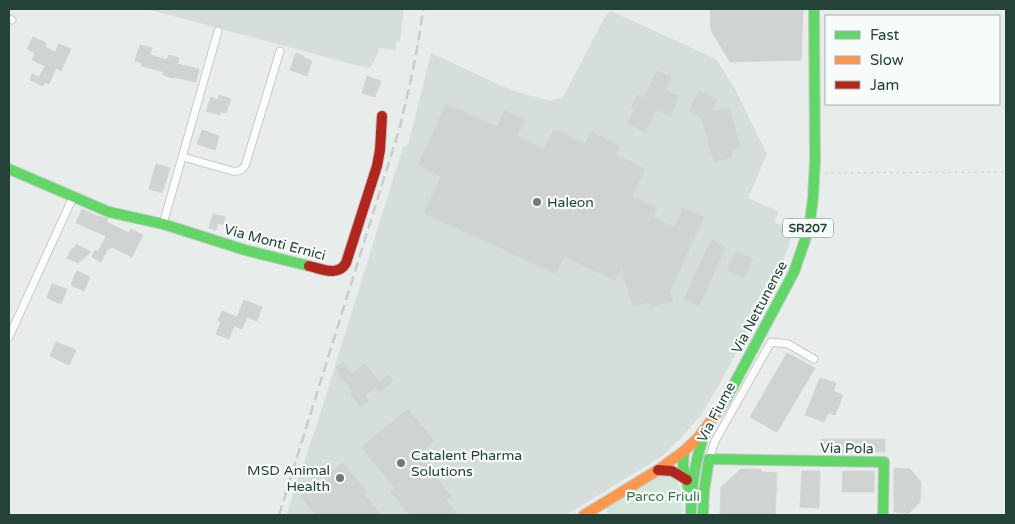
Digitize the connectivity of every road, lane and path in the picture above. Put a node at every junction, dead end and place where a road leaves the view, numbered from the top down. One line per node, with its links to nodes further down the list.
1 (814, 9): 8 (street, Via Nettunense / SR207)
2 (218, 31): 5 (street)
3 (280, 51): 5 (street)
4 (382, 116): 10 (street, Via Monti Ernici)
5 (183, 157): 10 (street)
6 (9, 169): 9 (street, Via Monti Ernici)
7 (1006, 172): 8 (path)
8 (815, 174): 13 (street, Via Nettunense / SR207)
9 (73, 197): 10 (street, Via Monti Ernici); 11 (street)
10 (163, 224)
11 (9, 337)
12 (814, 359): 15 (street, Via Fiume)
13 (709, 424): 14 (street, Via Nettunense / SR207); 18 (street)
14 (684, 451): 17 (street, Via Nettunense / SR207); 18 (street)
15 (708, 459): 16 (street, Via Fiume); 19 (street, Via Fiume)
16 (787, 461): 23 (street, Via Pola)
17 (658, 470): 18 (street); 20 (street, Via Nettunense / SR207)
18 (692, 477): 19 (street); 21 (street)
19 (705, 480): 22 (street, Via Fiume)
20 (584, 515)
21 (690, 515)
22 (703, 515)
23 (883, 515)

